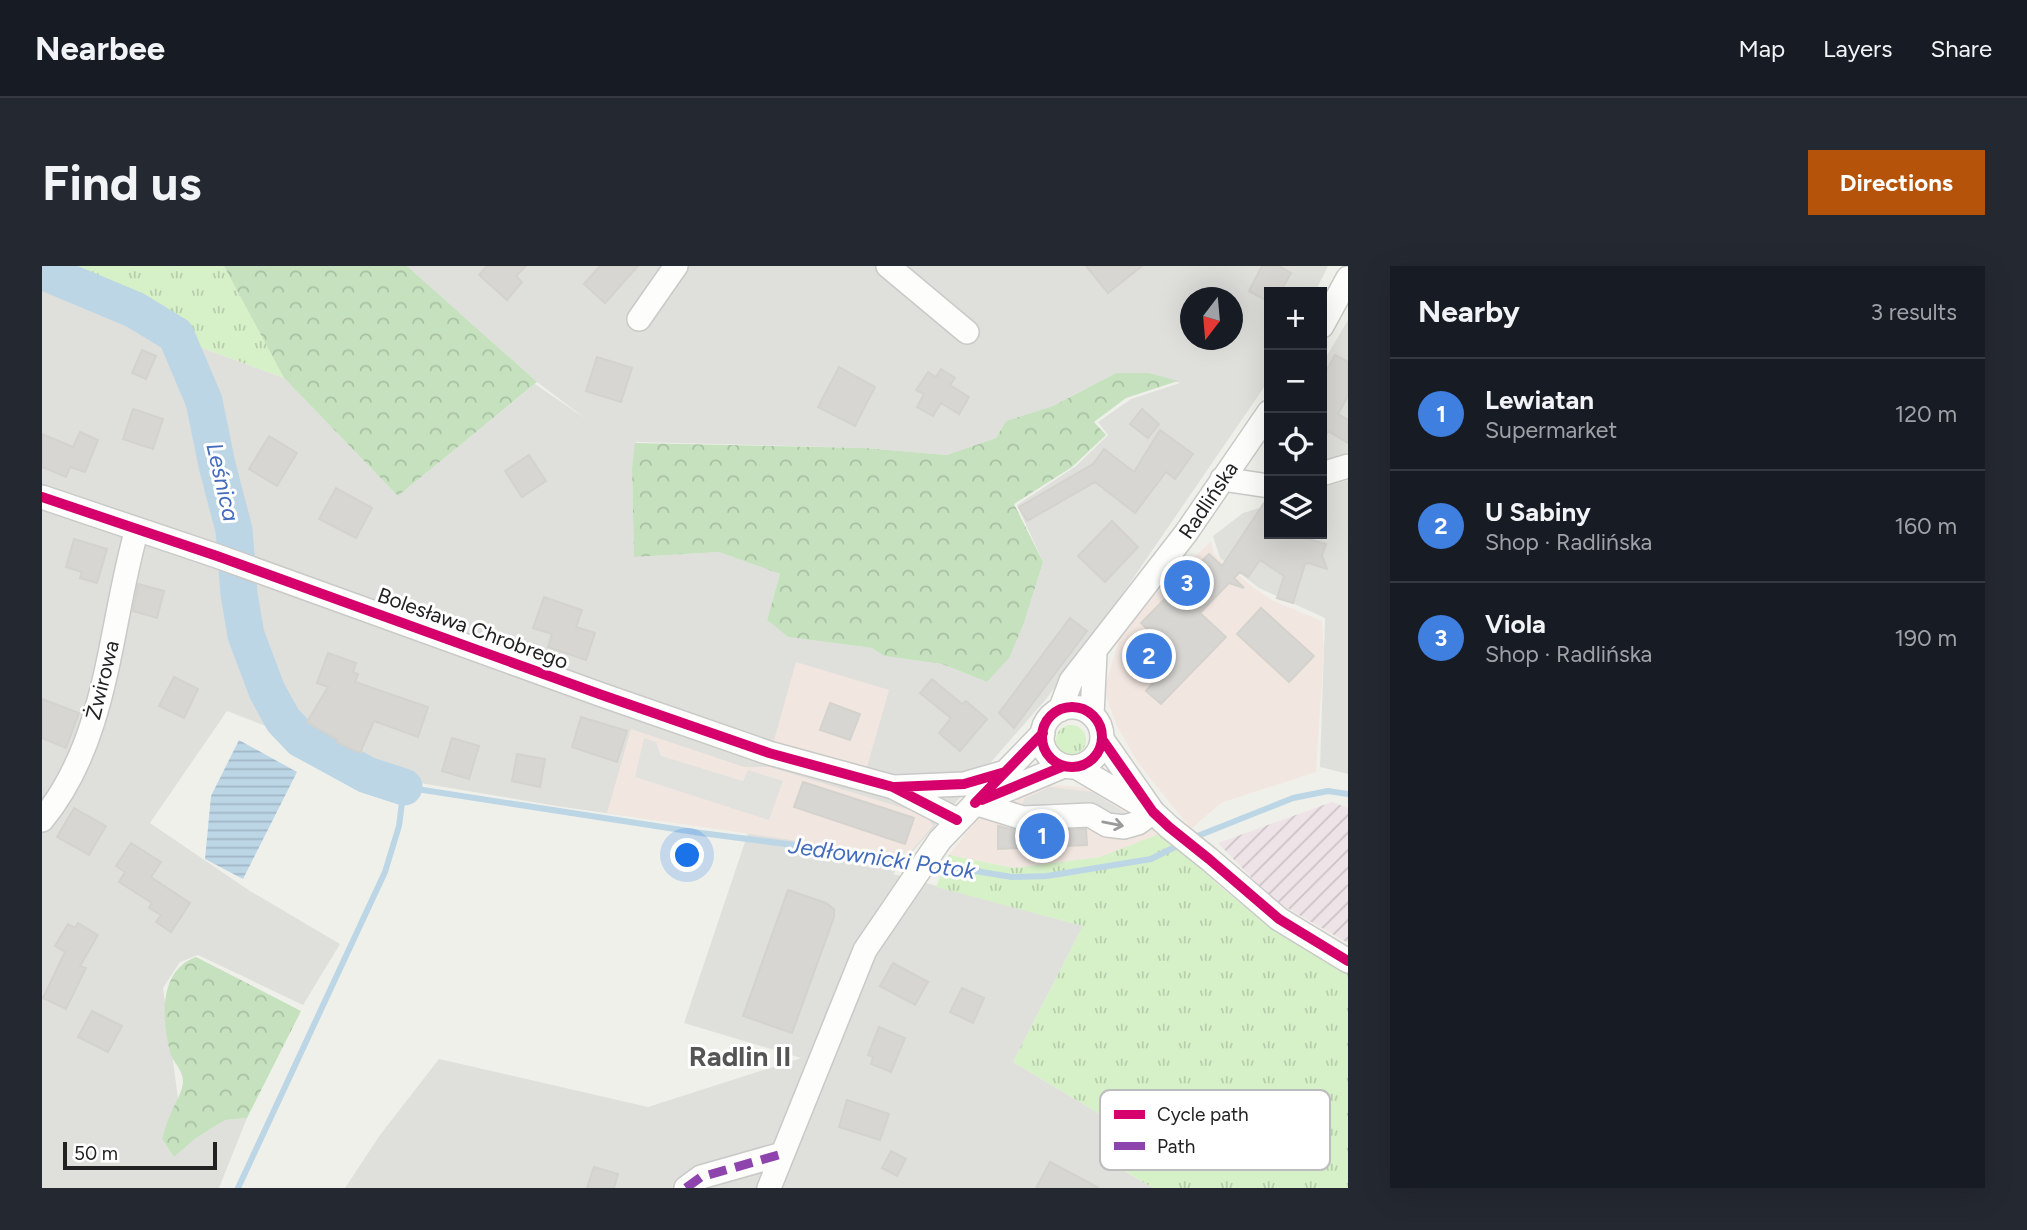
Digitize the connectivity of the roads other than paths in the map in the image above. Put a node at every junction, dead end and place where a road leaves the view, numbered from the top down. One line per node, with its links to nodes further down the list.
1 (676, 266): 5 (street)
2 (888, 266): 6 (street)
3 (1348, 278): 4 (street)
4 (1327, 317)
5 (639, 319)
6 (967, 332)
7 (1268, 413): 10 (street, Radlińska)
8 (1348, 466): 9 (street)
9 (1327, 472)
10 (1222, 479): 11 (street); 14 (street, Radlińska)
11 (1264, 485)
12 (42, 497): 13 (street, Bolesława Chrobrego)
13 (137, 529): 21 (street, Bolesława Chrobrego); 23 (street, Żwirowa)
14 (1095, 653): 15 (street, Radlińska); 16 (street)
15 (1060, 710): 16 (street); 17 (street)
16 (1092, 715): 18 (street)
17 (1042, 733): 19 (street); 20 (street)
18 (1102, 738): 19 (street); 25 (street)
19 (1070, 767): 22 (street); 25 (street)
20 (1005, 772): 21 (street, Bolesława Chrobrego); 22 (street)
21 (893, 787): 24 (street, Bolesława Chrobrego)
22 (975, 803): 24 (street); 25 (street, one-way to 25)
23 (42, 820)
24 (957, 820): 27 (street)
25 (1161, 820): 26 (street)
26 (1348, 961)
27 (782, 1154): 28 (street); 29 (street)
28 (685, 1188)
29 (769, 1188)

